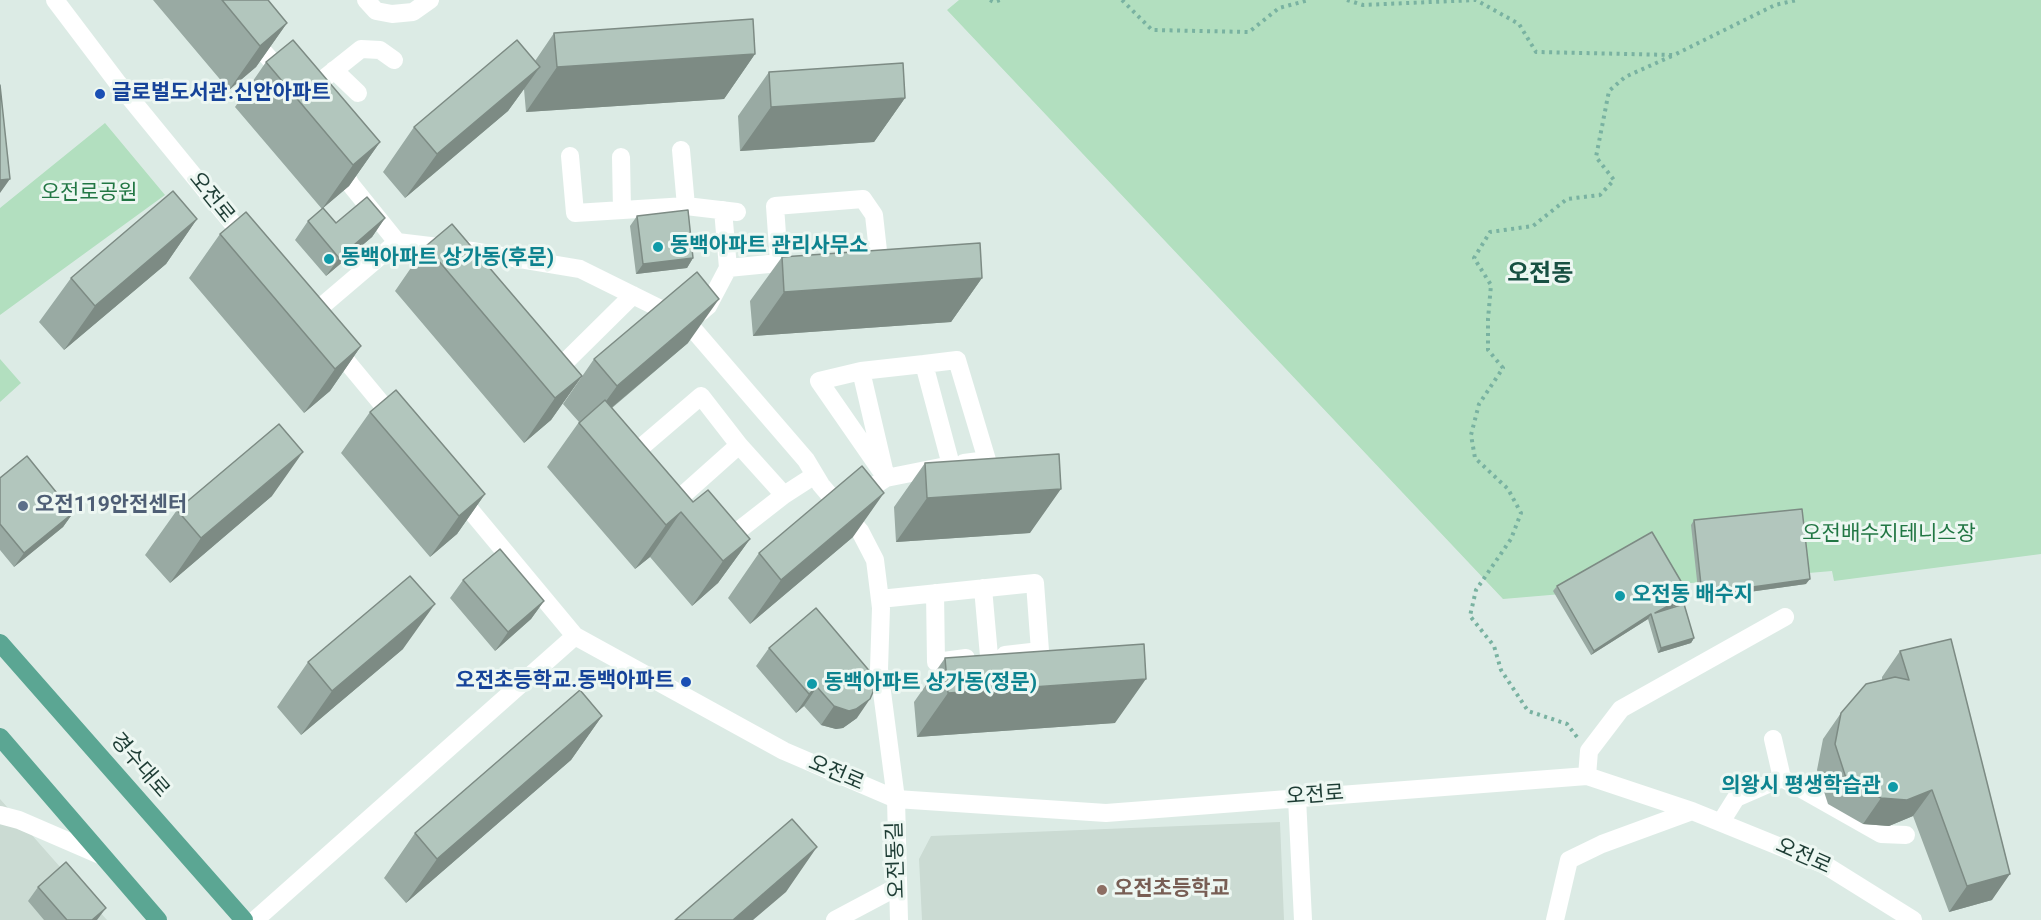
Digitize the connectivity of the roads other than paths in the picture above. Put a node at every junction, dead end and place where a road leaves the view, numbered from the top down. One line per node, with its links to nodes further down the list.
1 (55, 0): 15 (street, 오전로)
2 (217, 0): 6 (street)
3 (366, 0): 4 (street)
4 (430, 0)
5 (394, 60): 6 (street)
6 (334, 70): 7 (street)
7 (358, 93)
8 (329, 145): 14 (street)
9 (681, 150): 12 (street)
10 (570, 156): 13 (street)
11 (621, 157): 13 (street)
12 (686, 206): 13 (street); 20 (street)
13 (622, 210)
14 (397, 242): 22 (street); 25 (street)
15 (258, 255)
16 (879, 260): 17 (street); 18 (street); 19 (street)
17 (780, 263): 20 (street); 21 (street)
18 (897, 263)
19 (844, 266)
20 (728, 268): 24 (street)
21 (820, 270)
22 (633, 295): 24 (street); 28 (street)
23 (295, 299): 25 (street)
24 (687, 322): 32 (street, 오전동길)
25 (317, 326): 29 (street)
26 (924, 364): 27 (street); 31 (street); 31 (street)
27 (861, 371): 33 (street); 33 (street)
28 (536, 374)
29 (408, 435)
30 (739, 445): 35 (street); 36 (street); 36 (street)
31 (951, 465): 33 (street)
32 (815, 475): 35 (street); 37 (street, 오전동길)
33 (886, 478): 37 (street)
34 (446, 481): 44 (street, 오전로)
35 (784, 495): 39 (street)
36 (674, 503): 38 (street)
37 (840, 507): 42 (street, 오전동길)
38 (691, 516)
39 (708, 529)
40 (983, 588): 41 (street); 46 (street); 46 (street)
41 (934, 593): 42 (street); 46 (street)
42 (880, 599): 52 (street, 오전동길)
43 (1785, 617): 49 (street)
44 (575, 636): 52 (street, 오전로); 62 (street)
45 (0, 643): 61 (main road, 경수대로)
46 (989, 656)
47 (0, 737): 57 (main road)
48 (1773, 739): 50 (street)
49 (1587, 776): 51 (street, 오전로); 53 (street, 오전로)
50 (1782, 778): 55 (street); 56 (street)
51 (1297, 798): 52 (street, 오전로); 65 (street)
52 (896, 799): 58 (street, 오전동길)
53 (1692, 811): 55 (street, 오전로); 66 (street)
54 (0, 815): 57 (street)
55 (1720, 822): 59 (street, 오전로)
56 (1906, 835)
57 (100, 855): 60 (main road)
58 (897, 887): 63 (street); 64 (street, 오전동길)
59 (1887, 913): 67 (street, 오전로)
60 (158, 920)
61 (244, 920)
62 (255, 920)
63 (835, 920)
64 (900, 920)
65 (1303, 920)
66 (1555, 920)
67 (1913, 920)

